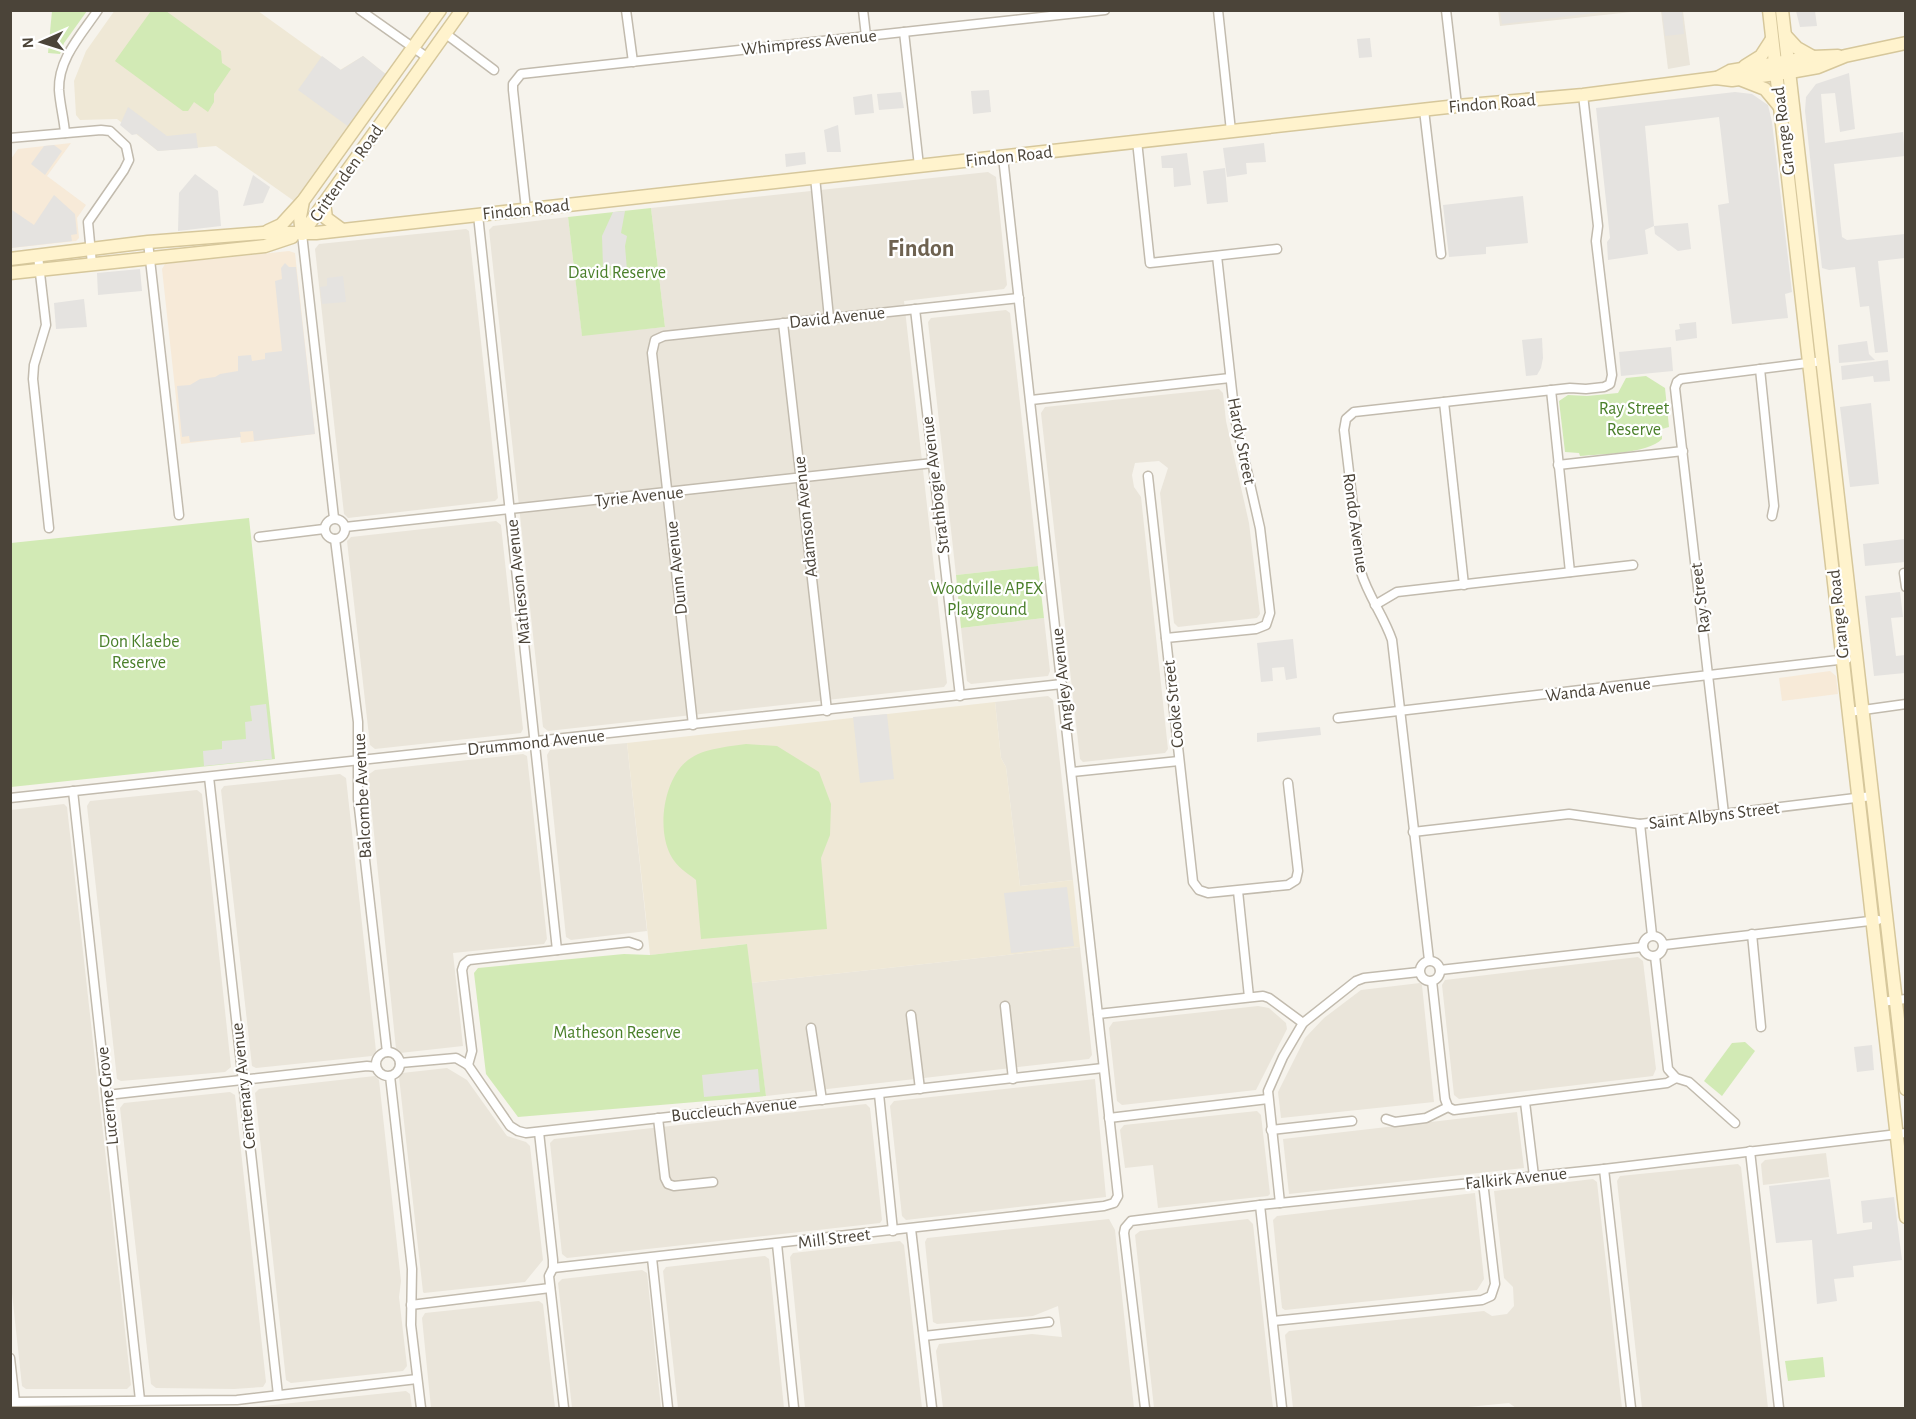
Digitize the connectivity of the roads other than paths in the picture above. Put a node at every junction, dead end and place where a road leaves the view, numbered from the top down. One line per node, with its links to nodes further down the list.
1 (98, 10): 31 (street)
2 (360, 10): 17 (street)
3 (440, 10): 17 (main road, Crittenden Road)
4 (462, 10): 13 (main road, Crittenden Road)
5 (626, 10): 19 (street)
6 (863, 10): 14 (street)
7 (1105, 10): 12 (street, Whimpress Avenue)
8 (1218, 10): 30 (street)
9 (1446, 10): 27 (street)
10 (1769, 10): 15 (main road, Grange Road)
11 (1782, 10): 15 (main road, Grange Road)
12 (904, 32): 14 (street, Whimpress Avenue); 35 (street)
13 (446, 34): 18 (main road, Crittenden Road); 23 (street)
14 (866, 36): 19 (street, Whimpress Avenue)
15 (1778, 36): 20 (main road); 21 (main road, Grange Road); 22 (main road, Grange Road); 24 (main road)
16 (1905, 43): 20 (main road, Findon Road)
17 (413, 47): 18 (street); 37 (main road, Crittenden Road)
18 (428, 58): 38 (main road, Crittenden Road)
19 (633, 62): 39 (street, Whimpress Avenue)
20 (1816, 62): 21 (main road, Findon Road); 26 (main road)
21 (1789, 67): 22 (main road, Findon Road); 26 (main road, Grange Road)
22 (1776, 69): 24 (main road, Findon Road); 28 (main road, Grange Road)
23 (494, 70)
24 (1739, 74): 25 (main road, Findon Road); 28 (main road)
25 (1582, 94): 27 (main road, Findon Road); 69 (street, Rondo Avenue)
26 (1792, 95): 50 (main road, Grange Road)
27 (1457, 106): 29 (main road, Findon Road)
28 (1781, 108): 55 (main road, Grange Road)
29 (1424, 110): 30 (main road, Findon Road); 49 (street)
30 (1231, 131): 33 (main road, Findon Road)
31 (65, 133): 32 (street); 47 (street)
32 (10, 138)
33 (1137, 141): 34 (main road, Findon Road); 52 (street)
34 (1003, 157): 35 (main road, Findon Road); 60 (street, Angley Avenue)
35 (919, 166): 36 (main road, Findon Road)
36 (815, 177): 39 (main road, Findon Road); 62 (street)
37 (303, 201): 42 (main road); 43 (main road, Crittenden Road)
38 (324, 203): 41 (main road); 43 (main road, Crittenden Road)
39 (526, 209): 40 (main road, Findon Road)
40 (478, 215): 41 (main road, Findon Road); 78 (street, Matheson Avenue)
41 (341, 230): 43 (main road, Findon Road)
42 (264, 232): 43 (main road, Findon Road); 44 (main road, Findon Road)
43 (302, 234): 48 (main road, Findon Road); 81 (street)
44 (208, 238): 45 (main road, Findon Road); 48 (main road)
45 (148, 242): 47 (main road, Findon Road); 53 (street)
46 (1277, 249): 52 (street)
47 (90, 250): 51 (main road, Findon Road); 56 (street)
48 (199, 253): 53 (main road, Findon Road)
49 (1441, 254)
50 (1810, 254): 55 (main road); 57 (main road, Grange Road)
51 (38, 256): 54 (main road, Findon Road); 58 (street)
52 (1217, 256): 68 (street, Hardy Street)
53 (149, 257): 56 (main road, Findon Road); 79 (street)
54 (10, 259)
55 (1798, 259): 57 (main road); 66 (main road, Grange Road)
56 (92, 264): 58 (main road, Findon Road)
57 (1812, 268): 65 (main road, Grange Road)
58 (39, 270): 59 (main road, Findon Road); 83 (street)
59 (10, 273)
60 (1020, 298): 61 (street, David Avenue); 70 (street, Angley Avenue)
61 (915, 309): 62 (street, David Avenue); 73 (street, Strathbogie Avenue)
62 (829, 318): 63 (street, David Avenue)
63 (783, 323): 64 (street, David Avenue); 76 (street, Adamson Avenue)
64 (655, 340): 77 (street, Dunn Avenue)
65 (1823, 361): 66 (street); 94 (main road, Grange Road)
66 (1809, 363): 67 (street); 95 (main road, Grange Road)
67 (1760, 369): 72 (street, Ray Street); 80 (street)
68 (1230, 378): 70 (street); 93 (street, Hardy Street)
69 (1551, 390): 71 (street, Rondo Avenue); 74 (street)
70 (1031, 400): 97 (street, Angley Avenue)
71 (1444, 402): 90 (street); 92 (street, Rondo Avenue)
72 (1683, 451): 74 (street); 96 (street, Ray Street)
73 (933, 463): 76 (street, Tyrie Avenue); 98 (street, Strathbogie Avenue)
74 (1558, 465): 88 (street)
75 (1148, 477): 93 (street, Cooke Street)
76 (800, 478): 77 (street, Tyrie Avenue); 101 (street, Adamson Avenue)
77 (668, 492): 78 (street, Tyrie Avenue); 105 (street, Dunn Avenue)
78 (510, 510): 82 (street, Tyrie Avenue); 106 (street, Matheson Avenue)
79 (179, 515)
80 (1772, 516)
81 (334, 518): 82 (street); 84 (street)
82 (345, 527): 86 (street)
83 (49, 528)
84 (324, 529): 85 (street); 86 (street)
85 (259, 537)
86 (335, 539): 107 (street, Balcombe Avenue)
87 (1633, 565): 88 (street)
88 (1570, 572): 90 (street)
89 (1905, 573): 91 (street)
90 (1464, 585): 92 (street)
91 (1905, 587)
92 (1375, 605): 102 (street, Rondo Avenue)
93 (1166, 638): 108 (street, Cooke Street)
94 (1856, 657): 95 (street, Wanda Avenue); 100 (main road, Grange Road)
95 (1843, 659): 96 (street, Wanda Avenue); 103 (main road, Grange Road)
96 (1709, 676): 102 (street, Wanda Avenue); 116 (street, Ray Street)
97 (1062, 684): 98 (street, Drummond Avenue); 109 (street, Angley Avenue)
98 (960, 696): 101 (street, Drummond Avenue)
99 (1905, 704): 100 (street)
100 (1862, 709): 103 (street); 113 (main road, Grange Road)
101 (826, 711): 105 (street, Drummond Avenue)
102 (1401, 711): 104 (street, Wanda Avenue); 118 (street, Rondo Avenue)
103 (1849, 711): 115 (main road, Grange Road)
104 (1338, 718)
105 (693, 725): 106 (street, Drummond Avenue)
106 (536, 742): 107 (street, Drummond Avenue); 127 (street, Matheson Avenue)
107 (358, 761): 110 (street, Drummond Avenue); 142 (street, Balcombe Avenue)
108 (1179, 761): 109 (street); 119 (street, Cooke Street)
109 (1072, 772): 137 (street, Angley Avenue)
110 (209, 777): 112 (street, Drummond Avenue); 150 (street, Centenary Avenue)
111 (1288, 783): 119 (street, Cooke Street)
112 (73, 791): 114 (street, Drummond Avenue); 154 (street, Lucerne Grove)
113 (1872, 796): 115 (street, Saint Albyns Street); 120 (main road, Grange Road)
114 (10, 798)
115 (1858, 798): 116 (street, Saint Albyns Street); 121 (main road, Grange Road)
116 (1724, 814): 117 (street, Saint Albyns Street)
117 (1640, 824): 118 (street, Saint Albyns Street); 123 (street)
118 (1413, 832): 129 (street, Rondo Avenue)
119 (1238, 891): 133 (street)
120 (1886, 919): 121 (street); 134 (main road, Grange Road)
121 (1872, 921): 122 (street); 135 (main road, Grange Road)
122 (1752, 934): 125 (street); 140 (street)
123 (1652, 935): 125 (street); 126 (street)
124 (638, 945): 127 (street)
125 (1664, 945): 128 (street)
126 (1643, 947): 128 (street); 130 (street)
127 (557, 950): 144 (street)
128 (1655, 956): 148 (street)
129 (1429, 960): 130 (street); 131 (street)
130 (1440, 970): 132 (street)
131 (1419, 972): 132 (street); 139 (street)
132 (1432, 981): 158 (street)
133 (1249, 998): 137 (street); 139 (street)
134 (1900, 1000): 135 (street); 152 (main road, Grange Road)
135 (1881, 1002): 166 (main road, Grange Road)
136 (1005, 1006): 149 (street)
137 (1098, 1014): 146 (street, Angley Avenue)
138 (912, 1015): 151 (street)
139 (1302, 1023): 155 (street)
140 (1761, 1027)
141 (811, 1028): 156 (street)
142 (387, 1052): 143 (street); 145 (street)
143 (400, 1063): 144 (street); 147 (street)
144 (468, 1065): 165 (street, Buccleuch Avenue)
145 (376, 1067): 147 (street); 150 (street)
146 (1103, 1068): 149 (street, Buccleuch Avenue); 160 (street, Angley Avenue)
147 (390, 1076): 182 (street)
148 (1676, 1078): 157 (street); 163 (street)
149 (1013, 1079): 151 (street, Buccleuch Avenue)
150 (243, 1081): 154 (street); 188 (street, Centenary Avenue)
151 (921, 1089): 153 (street, Buccleuch Avenue)
152 (1905, 1089)
153 (879, 1094): 156 (street, Buccleuch Avenue); 177 (street)
154 (107, 1095): 189 (street, Lucerne Grove)
155 (1268, 1099): 160 (street); 164 (street)
156 (822, 1100): 159 (street, Buccleuch Avenue)
157 (1525, 1102): 158 (street); 169 (street)
158 (1448, 1107): 161 (street)
159 (658, 1118): 165 (street, Buccleuch Avenue); 170 (street)
160 (1109, 1118): 172 (street, Angley Avenue)
161 (1386, 1119)
162 (1352, 1121): 164 (street)
163 (1735, 1123)
164 (1271, 1130): 173 (street)
165 (539, 1132): 180 (street)
166 (1901, 1133): 167 (street, Falkirk Avenue); 175 (main road, Grange Road)
167 (1750, 1151): 168 (street, Falkirk Avenue); 200 (street)
168 (1604, 1169): 169 (street, Falkirk Avenue); 199 (street)
169 (1534, 1176): 171 (street, Falkirk Avenue)
170 (713, 1182)
171 (1482, 1182): 173 (street, Falkirk Avenue); 183 (street)
172 (1114, 1203): 176 (street, Mill Street)
173 (1280, 1203): 174 (street, Falkirk Avenue)
174 (1260, 1205): 183 (street); 197 (street, Falkirk Avenue)
175 (1905, 1217)
176 (911, 1229): 177 (street, Mill Street); 185 (street)
177 (892, 1231): 178 (street, Mill Street)
178 (777, 1244): 179 (street, Mill Street); 195 (street)
179 (651, 1258): 180 (street, Mill Street); 194 (street)
180 (553, 1268): 181 (street)
181 (550, 1288): 182 (street); 193 (street)
182 (411, 1305): 187 (street)
183 (1273, 1321): 198 (street)
184 (1049, 1322): 185 (street)
185 (924, 1336): 196 (street)
186 (10, 1358): 190 (street)
187 (417, 1379): 188 (street); 192 (street)
188 (278, 1395): 189 (street)
189 (140, 1400): 191 (street)
190 (13, 1402): 191 (street)
191 (82, 1405)
192 (421, 1408)
193 (564, 1408)
194 (669, 1408)
195 (794, 1408)
196 (932, 1408)
197 (1145, 1408)
198 (1282, 1408)
199 (1631, 1408)
200 (1779, 1408)

